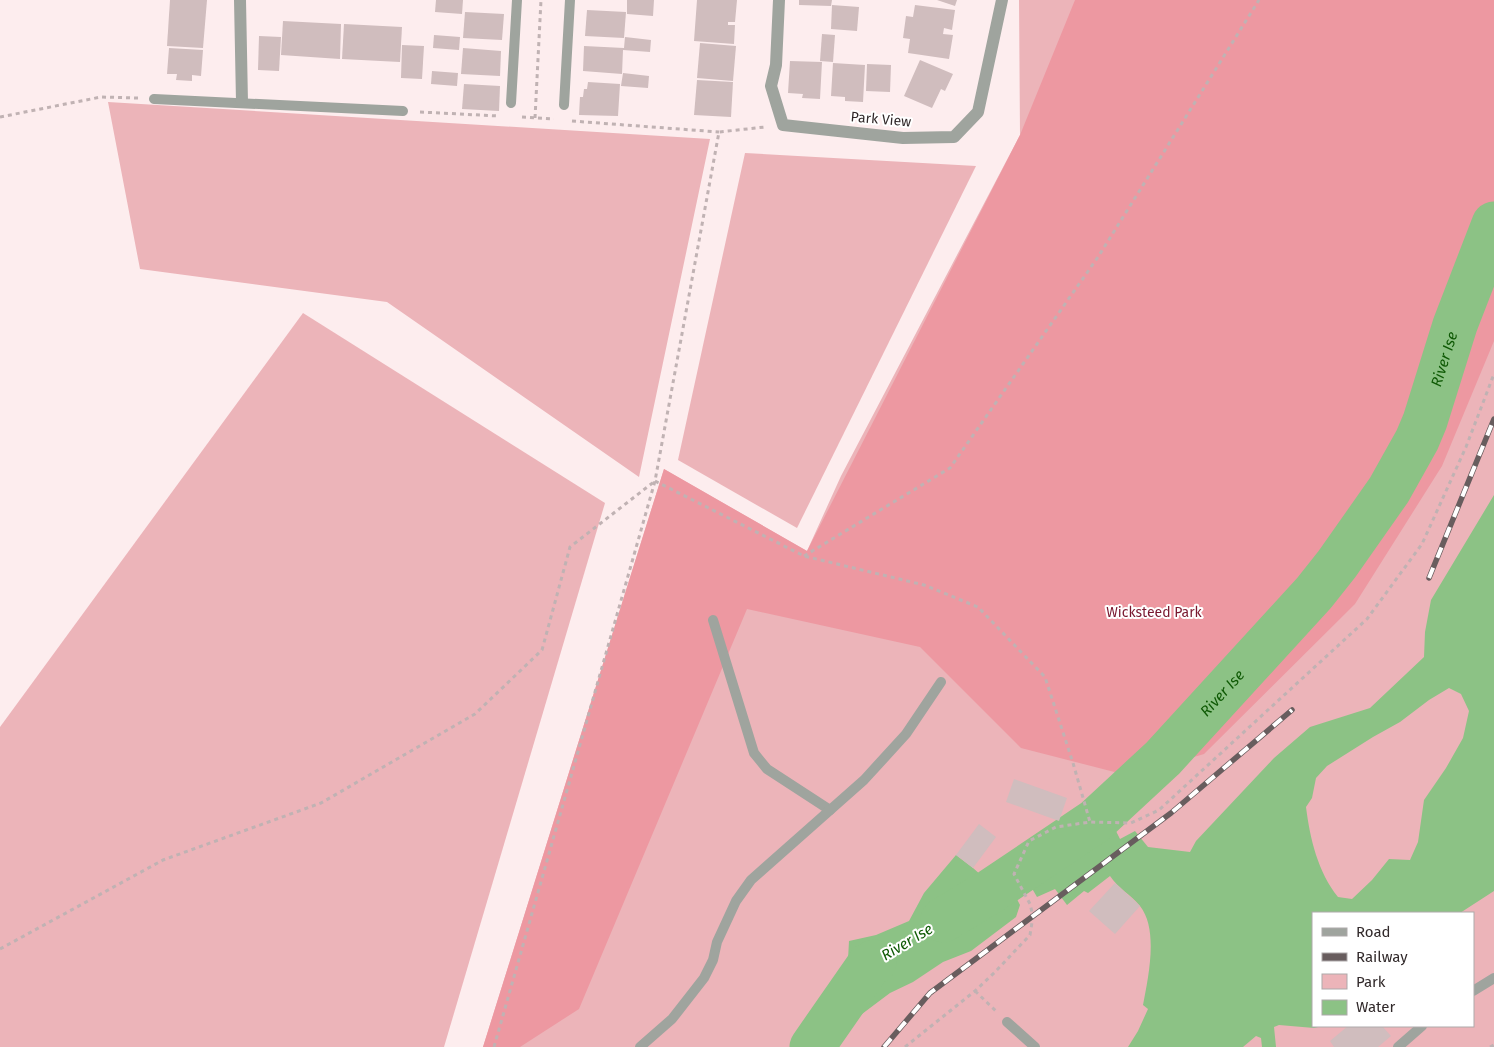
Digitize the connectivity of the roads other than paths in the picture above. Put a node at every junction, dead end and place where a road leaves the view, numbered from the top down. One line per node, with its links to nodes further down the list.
1 (240, 0): 7 (street)
2 (517, 0): 8 (lane)
3 (570, 0): 9 (lane)
4 (779, 0): 5 (street, Park View)
5 (1002, 0)
6 (154, 99): 7 (lane)
7 (242, 102): 10 (lane)
8 (511, 103)
9 (564, 105)
10 (403, 111)
11 (713, 620): 13 (lane)
12 (941, 682): 13 (lane)
13 (830, 810): 18 (lane)
14 (1494, 978): 15 (lane)
15 (1474, 990)
16 (1007, 1022): 19 (lane)
17 (1421, 1027): 20 (lane)
18 (640, 1047)
19 (1035, 1047)
20 (1398, 1047)

